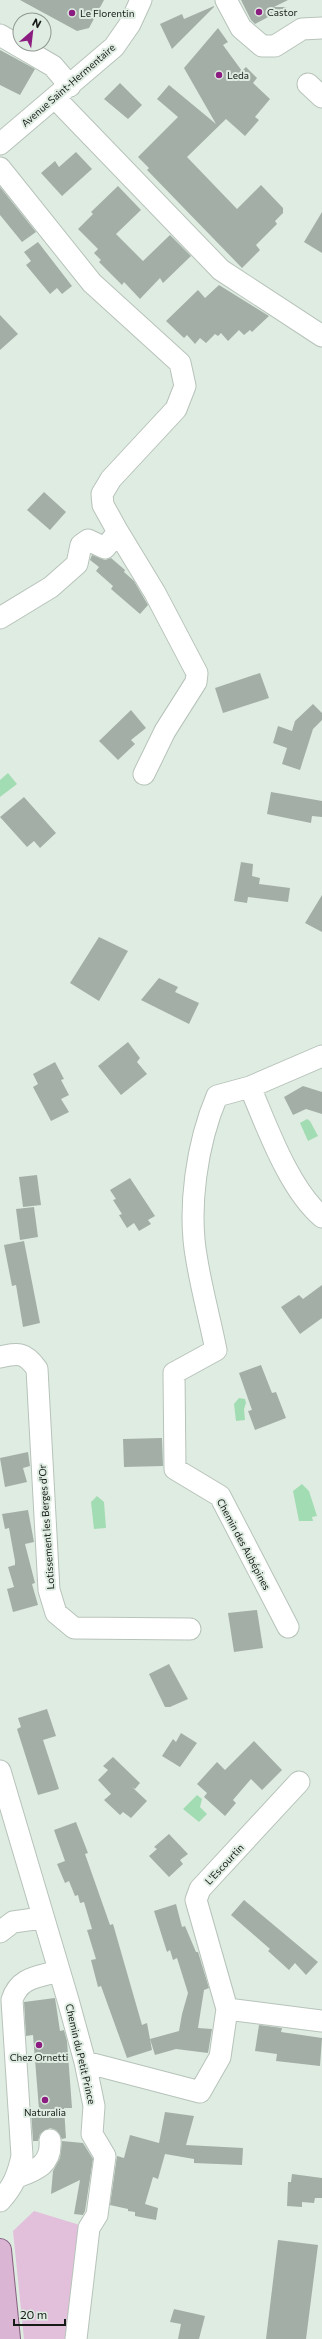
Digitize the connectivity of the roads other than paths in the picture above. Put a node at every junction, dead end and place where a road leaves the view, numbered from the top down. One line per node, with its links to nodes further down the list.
1 (141, 0): 5 (street, Avenue Saint-Hermentaire)
2 (226, 0): 3 (street)
3 (322, 28)
4 (0, 35): 5 (street)
5 (62, 92): 6 (street, Avenue Saint-Hermentaire); 8 (street)
6 (0, 144)
7 (0, 168): 9 (street)
8 (322, 336)
9 (118, 532): 10 (street); 11 (street)
10 (0, 618)
11 (144, 774)
12 (322, 1056): 13 (street, Chemin des Aubépines)
13 (250, 1087): 14 (street); 16 (street, Chemin des Aubépines)
14 (322, 1217)
15 (0, 1357): 17 (street, Lotissement les Berges d'Or)
16 (288, 1627)
17 (190, 1629)
18 (0, 1771): 20 (street, Chemin du Petit Prince)
19 (300, 1782): 23 (street, L'Escourtin)
20 (42, 1918): 21 (street); 22 (street, Chemin du Petit Prince)
21 (4, 1923)
22 (59, 1971): 25 (street, Chemin du Petit Prince); 27 (street)
23 (227, 2009): 24 (street); 25 (street, L'Escourtin)
24 (322, 2021)
25 (85, 2062): 31 (street, Chemin du Petit Prince)
26 (50, 2140): 27 (street)
27 (17, 2177): 28 (street)
28 (0, 2202)
29 (0, 2250): 30 (main road)
30 (9, 2339)
31 (76, 2339)

